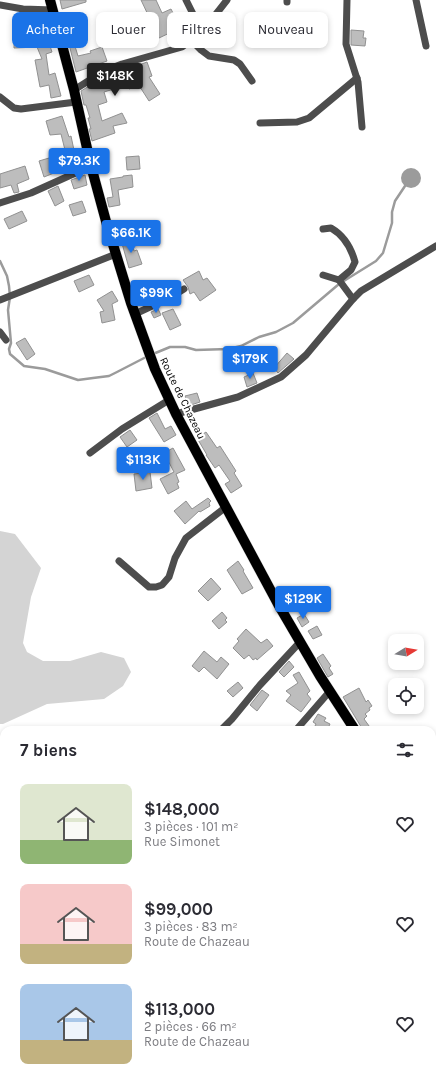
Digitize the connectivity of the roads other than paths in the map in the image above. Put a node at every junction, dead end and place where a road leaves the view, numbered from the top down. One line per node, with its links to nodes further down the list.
1 (50, 0): 7 (main road, Route de Chazeau)
2 (186, 0): 8 (street)
3 (227, 0): 9 (street)
4 (347, 0): 13 (street)
5 (416, 0): 10 (street)
6 (0, 5): 7 (street)
7 (53, 10): 15 (main road, Route de Chazeau)
8 (192, 12)
9 (218, 12)
10 (426, 46)
11 (176, 48): 15 (street)
12 (199, 48): 14 (street)
13 (357, 78): 18 (street); 19 (street)
14 (252, 81)
15 (74, 90): 17 (main road, Route de Chazeau)
16 (0, 97): 17 (street)
17 (76, 102): 20 (main road, Route de Chazeau)
18 (260, 123)
19 (362, 127)
20 (91, 166): 21 (street); 24 (main road, Route de Chazeau)
21 (0, 204)
22 (323, 229): 26 (street)
23 (436, 246): 28 (street)
24 (116, 254): 29 (street); 30 (main road, Route de Chazeau)
25 (323, 275): 26 (street)
26 (339, 280): 28 (street)
27 (184, 289): 30 (street)
28 (353, 299): 34 (street)
29 (0, 300)
30 (135, 314): 33 (main road, Route de Chazeau)
31 (0, 332): 32 (street)
32 (6, 340)
33 (169, 400): 34 (main road, Route de Chazeau); 35 (street)
34 (176, 414): 36 (main road, Route de Chazeau)
35 (90, 453)
36 (226, 507): 37 (street); 38 (main road, Route de Chazeau)
37 (119, 561)
38 (300, 642): 39 (main road, Route de Chazeau); 40 (street)
39 (330, 691): 41 (street); 42 (main road, Route de Chazeau)
40 (225, 726)
41 (299, 726)
42 (352, 726)

